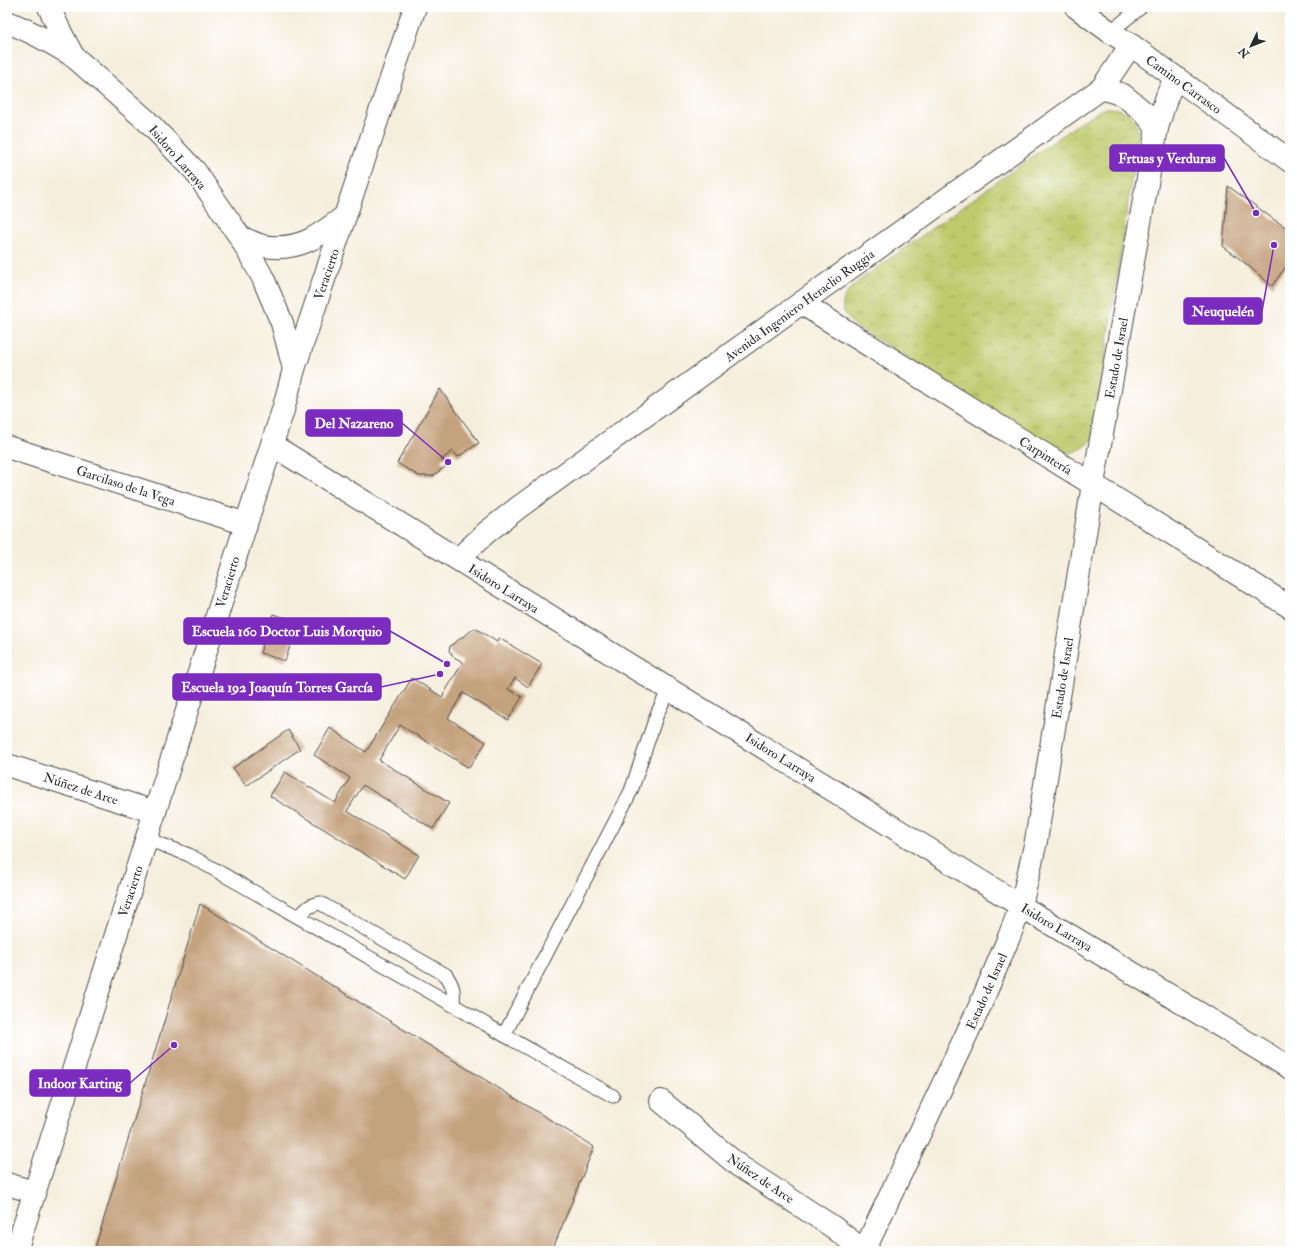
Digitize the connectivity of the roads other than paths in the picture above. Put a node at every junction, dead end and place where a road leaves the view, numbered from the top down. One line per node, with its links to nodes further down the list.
1 (50, 7): 8 (street)
2 (415, 7): 13 (street, Veracierto)
3 (1076, 7): 6 (street, Camino Carrasco)
4 (1140, 8): 6 (lane)
5 (7, 22): 8 (street, Isidoro Larraya)
6 (1110, 32): 7 (street, Camino Carrasco)
7 (1131, 45): 9 (street, Camino Carrasco); 10 (street, Avenida Ingeniero Heraclio Ruggia)
8 (73, 56): 14 (street, Isidoro Larraya)
9 (1175, 78): 11 (street, Estado de Israel); 12 (street, Camino Carrasco)
10 (1102, 88): 11 (street); 15 (street, Avenida Ingeniero Heraclio Ruggia)
11 (1157, 128): 19 (street, Estado de Israel)
12 (1290, 162)
13 (345, 216): 14 (street); 16 (street, Veracierto)
14 (240, 237): 16 (street, Isidoro Larraya)
15 (801, 303): 19 (street, Carpintería); 21 (street, Avenida Ingeniero Heraclio Ruggia)
16 (294, 369): 17 (street, Veracierto)
17 (272, 445): 20 (street, Veracierto); 21 (street, Isidoro Larraya)
18 (7, 447): 20 (street, Garcilaso de la Vega)
19 (1093, 484): 22 (street, Carpintería); 27 (street, Estado de Israel)
20 (246, 524): 25 (street, Veracierto)
21 (458, 560): 23 (street, Isidoro Larraya)
22 (1290, 607)
23 (669, 689): 27 (street, Isidoro Larraya); 30 (lane)
24 (7, 765): 25 (street, Núñez de Arce)
25 (155, 812): 26 (street, Veracierto)
26 (147, 839): 28 (lane); 35 (street, Veracierto)
27 (1021, 906): 31 (street, Isidoro Larraya); 37 (street, Estado de Israel)
28 (299, 917): 29 (lane); 29 (lane)
29 (453, 1004): 30 (lane)
30 (504, 1035): 32 (lane)
31 (1290, 1068)
32 (613, 1096)
33 (661, 1101): 37 (street, Núñez de Arce)
34 (7, 1184): 35 (street)
35 (34, 1192): 36 (street, Veracierto)
36 (16, 1251)
37 (864, 1251)

